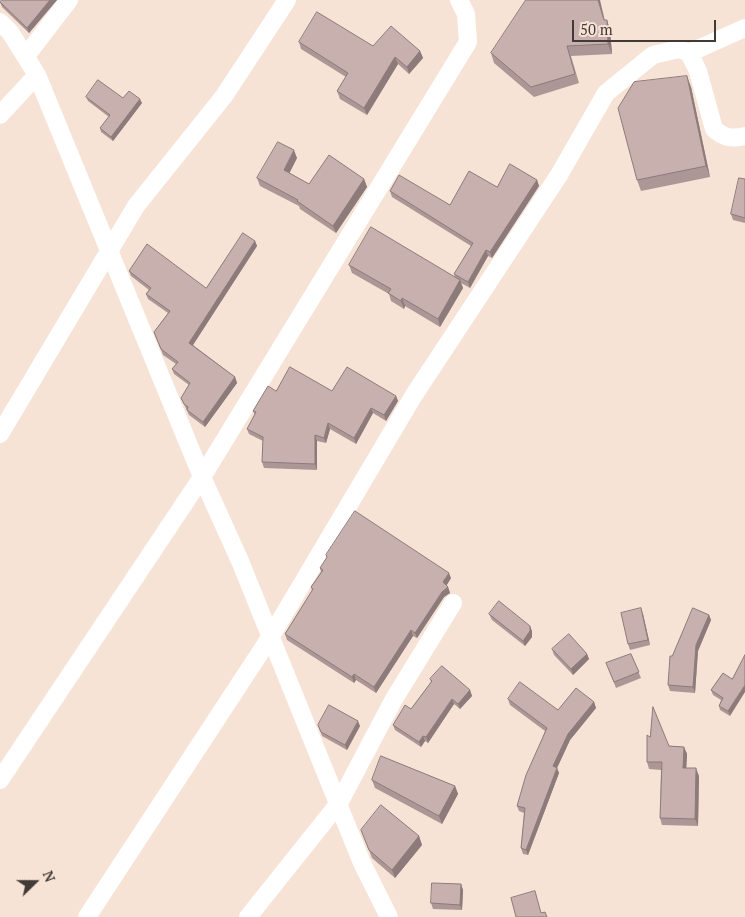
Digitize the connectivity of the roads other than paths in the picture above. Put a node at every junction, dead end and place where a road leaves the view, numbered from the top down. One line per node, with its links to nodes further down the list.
1 (69, 0): 7 (street)
2 (287, 0): 11 (street)
3 (459, 0): 13 (street)
4 (0, 22): 7 (street)
5 (745, 28): 6 (street)
6 (689, 53): 10 (street); 15 (street)
7 (26, 56): 8 (street)
8 (37, 75): 9 (street); 11 (street)
9 (0, 115)
10 (745, 136)
11 (108, 252): 12 (street); 13 (street)
12 (0, 434)
13 (202, 477): 15 (street); 16 (street)
14 (453, 603): 17 (street)
15 (270, 636): 17 (street); 18 (street)
16 (0, 780)
17 (339, 803): 19 (street); 20 (street)
18 (87, 917)
19 (248, 917)
20 (389, 917)

